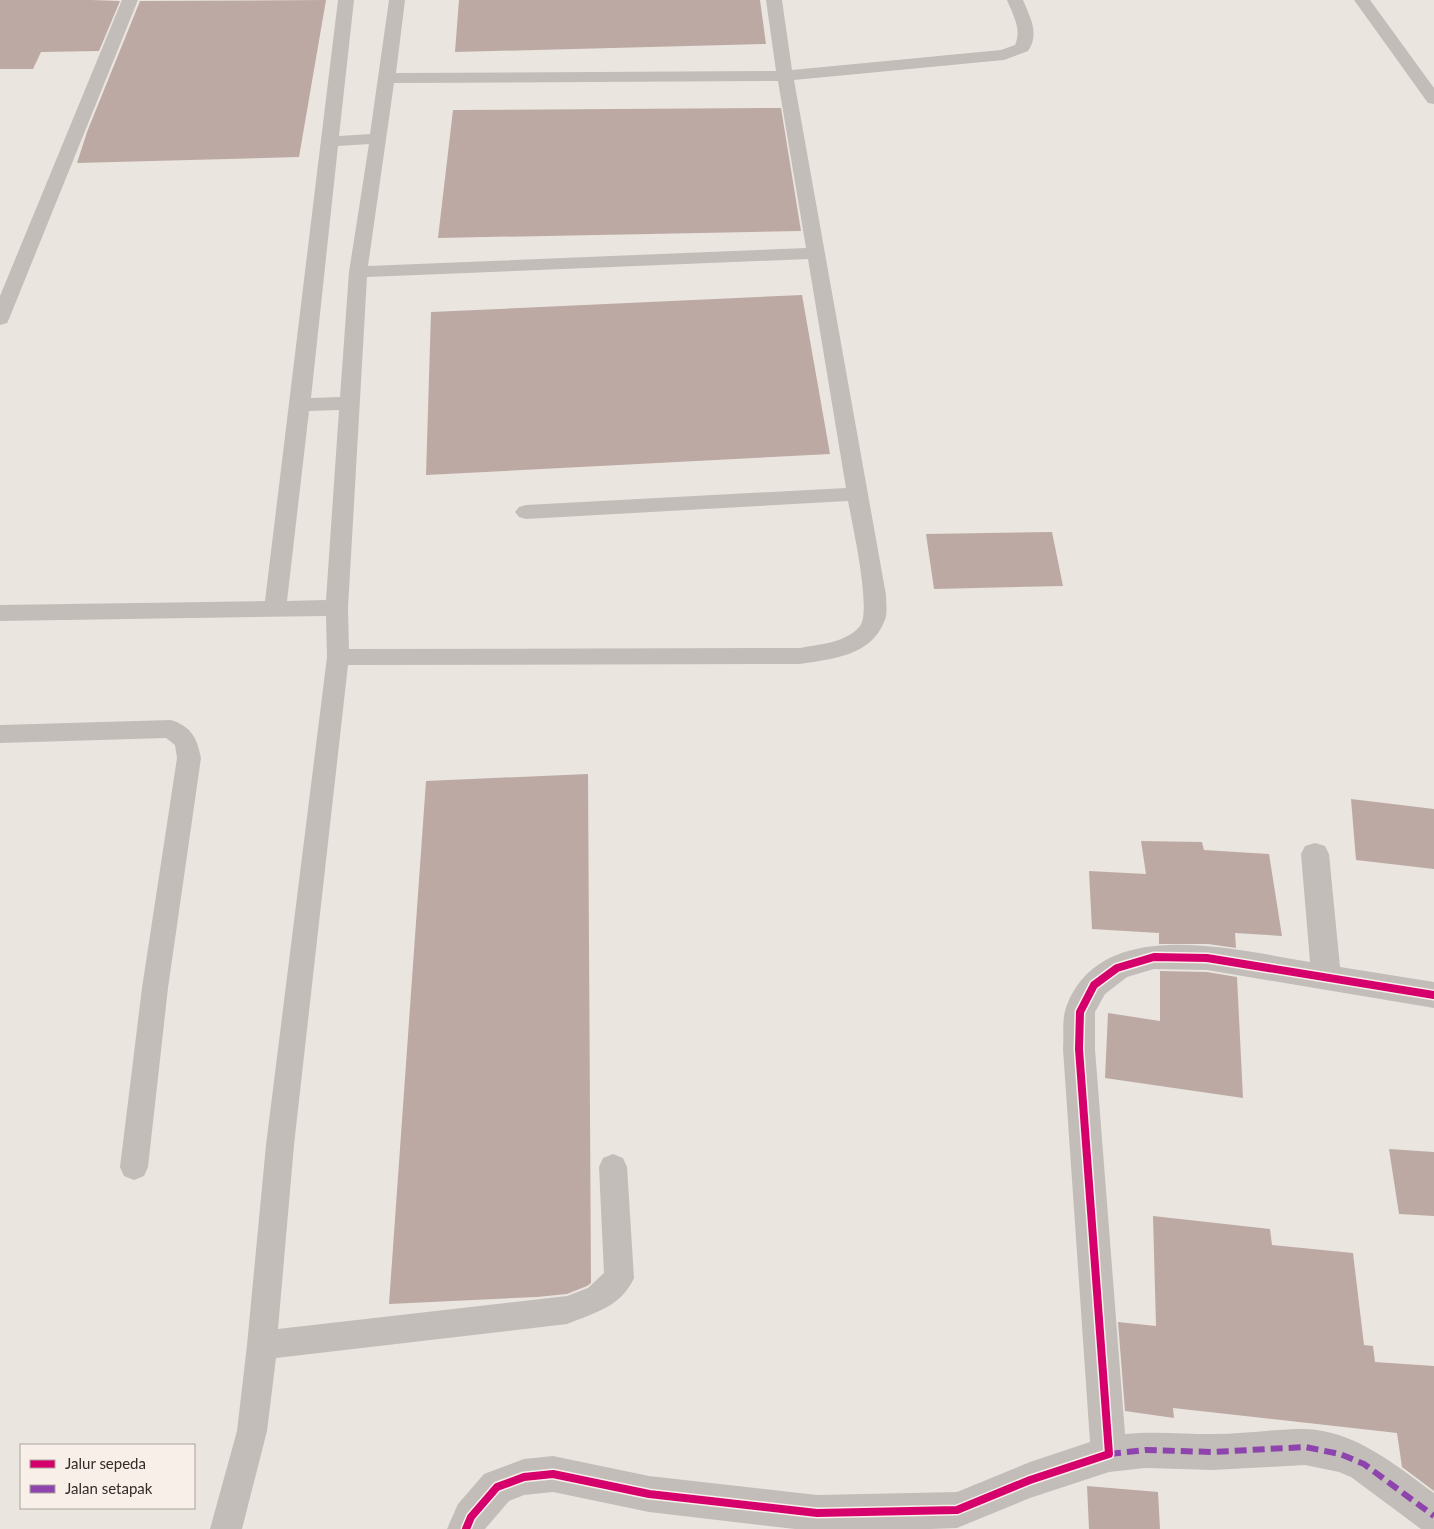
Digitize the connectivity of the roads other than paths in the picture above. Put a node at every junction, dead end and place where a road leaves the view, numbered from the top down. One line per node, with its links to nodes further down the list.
1 (130, 0): 14 (lane)
2 (346, 0): 11 (lane)
3 (397, 0): 8 (lane)
4 (774, 0): 7 (lane)
5 (1015, 0): 7 (lane)
6 (1362, 0): 9 (lane)
7 (785, 76): 8 (lane); 12 (lane)
8 (388, 78): 10 (lane)
9 (1434, 100)
10 (378, 139): 11 (lane); 13 (lane)
11 (330, 141): 16 (lane)
12 (816, 253): 13 (lane); 17 (lane)
13 (358, 272): 15 (lane)
14 (0, 319)
15 (350, 403): 16 (lane); 19 (lane)
16 (300, 405): 20 (lane)
17 (858, 494): 18 (lane); 22 (lane)
18 (526, 512)
19 (337, 608): 20 (lane); 22 (lane)
20 (275, 609): 21 (lane)
21 (0, 613)
22 (338, 657): 29 (lane)
23 (0, 734): 27 (lane)
24 (1315, 854): 25 (street)
25 (1326, 978): 26 (street); 30 (street)
26 (1434, 995)
27 (134, 1167)
28 (613, 1167): 29 (lane)
29 (262, 1345): 32 (lane)
30 (1109, 1454): 31 (street); 33 (street)
31 (1434, 1516)
32 (226, 1529)
33 (466, 1529)

